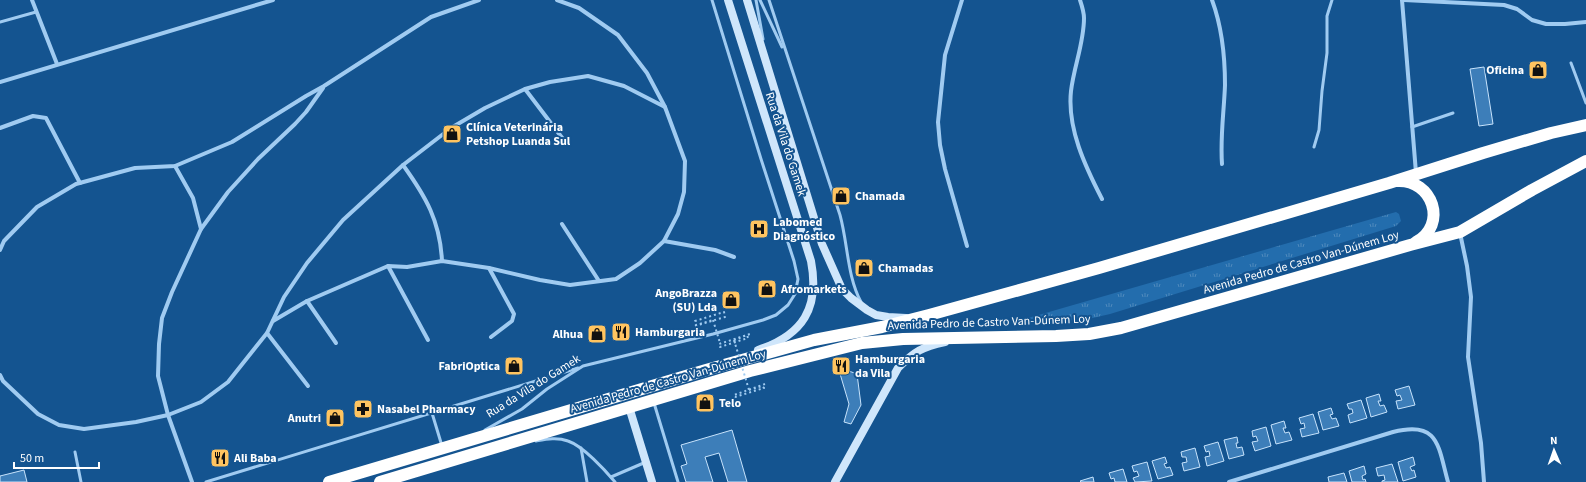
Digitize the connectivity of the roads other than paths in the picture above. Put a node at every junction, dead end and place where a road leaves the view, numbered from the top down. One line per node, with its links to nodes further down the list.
1 (32, 0): 16 (street)
2 (273, 0): 21 (street)
3 (479, 0): 24 (street)
4 (557, 0): 27 (street)
5 (712, 0): 65 (lane, Rua da Vila do Gamek)
6 (728, 0): 64 (main road, Rua da Vila do Gamek)
7 (747, 0): 22 (main road, Rua da Vila do Gamek)
8 (756, 0): 22 (lane)
9 (760, 0): 19 (lane)
10 (769, 0): 19 (lane)
11 (962, 0): 48 (street)
12 (1080, 0): 41 (street)
13 (1212, 0): 35 (street)
14 (1332, 0): 33 (lane)
15 (1403, 0): 18 (street); 30 (street)
16 (36, 12): 17 (lane); 21 (street)
17 (0, 22)
18 (1586, 22)
19 (787, 59): 56 (lane)
20 (1571, 63): 26 (lane)
21 (57, 64): 23 (street)
22 (767, 64): 56 (main road, Rua da Vila do Gamek)
23 (0, 82)
24 (324, 86): 37 (street); 43 (street)
25 (525, 89): 27 (street); 32 (street); 36 (street)
26 (1586, 103)
27 (665, 108): 46 (street)
28 (1453, 113): 30 (lane)
29 (1586, 125): 38 (highway, Avenida Pedro de Castro Van-Dúnem Loy)
30 (1412, 127): 38 (street)
31 (0, 128): 39 (street)
32 (564, 139)
33 (1314, 147)
34 (1586, 161): 44 (highway, Avenida Pedro de Castro Van-Dúnem Loy)
35 (1222, 164)
36 (403, 165): 51 (street); 58 (street)
37 (175, 166): 39 (street); 43 (street)
38 (1416, 174): 40 (highway, Avenida Pedro de Castro Van-Dúnem Loy)
39 (80, 183): 45 (street)
40 (1389, 183): 47 (highway); 57 (highway, Avenida Pedro de Castro Van-Dúnem Loy)
41 (1102, 198)
42 (562, 224): 54 (street)
43 (201, 229): 71 (street)
44 (1460, 232): 47 (highway, Avenida Pedro de Castro Van-Dúnem Loy); 91 (street)
45 (2, 240): 49 (street)
46 (664, 241): 50 (street); 54 (street)
47 (1410, 245): 61 (highway, Avenida Pedro de Castro Van-Dúnem Loy)
48 (967, 246)
49 (0, 250)
50 (734, 257)
51 (442, 261): 52 (street); 53 (street)
52 (388, 266): 55 (street); 62 (street)
53 (489, 268): 54 (street); 60 (street)
54 (599, 281)
55 (307, 301): 58 (street); 63 (street)
56 (867, 310): 57 (main road, Rua da Vila do Gamek)
57 (929, 315): 64 (highway, Avenida Pedro de Castro Van-Dúnem Loy)
58 (272, 321): 59 (street)
59 (267, 333): 67 (street); 71 (street)
60 (491, 337)
61 (977, 337): 68 (highway, Avenida Pedro de Castro Van-Dúnem Loy); 88 (main road)
62 (428, 340)
63 (336, 343)
64 (742, 359): 72 (highway, Avenida Pedro de Castro Van-Dúnem Loy)
65 (583, 366): 70 (lane); 72 (lane, Rua da Vila do Gamek)
66 (0, 375): 71 (street)
67 (308, 386)
68 (653, 400): 69 (highway, Avenida Pedro de Castro Van-Dúnem Loy); 87 (lane)
69 (629, 407): 74 (highway, Avenida Pedro de Castro Van-Dúnem Loy); 77 (main road)
70 (432, 413): 73 (lane); 81 (lane)
71 (168, 415): 80 (street)
72 (462, 442): 73 (highway, Avenida Pedro de Castro Van-Dúnem Loy)
73 (442, 448): 82 (highway, Avenida Pedro de Castro Van-Dúnem Loy)
74 (491, 448): 75 (lane); 83 (highway, Avenida Pedro de Castro Van-Dúnem Loy)
75 (581, 448): 78 (lane); 84 (lane)
76 (75, 452): 79 (lane)
77 (646, 462): 78 (lane); 86 (main road)
78 (611, 477): 85 (lane)
79 (81, 482)
80 (192, 482)
81 (206, 482)
82 (328, 482)
83 (380, 482)
84 (586, 482)
85 (615, 482)
86 (652, 482)
87 (678, 482)
88 (835, 482)
89 (1229, 482): 90 (street)
90 (1448, 482)
91 (1484, 482)

